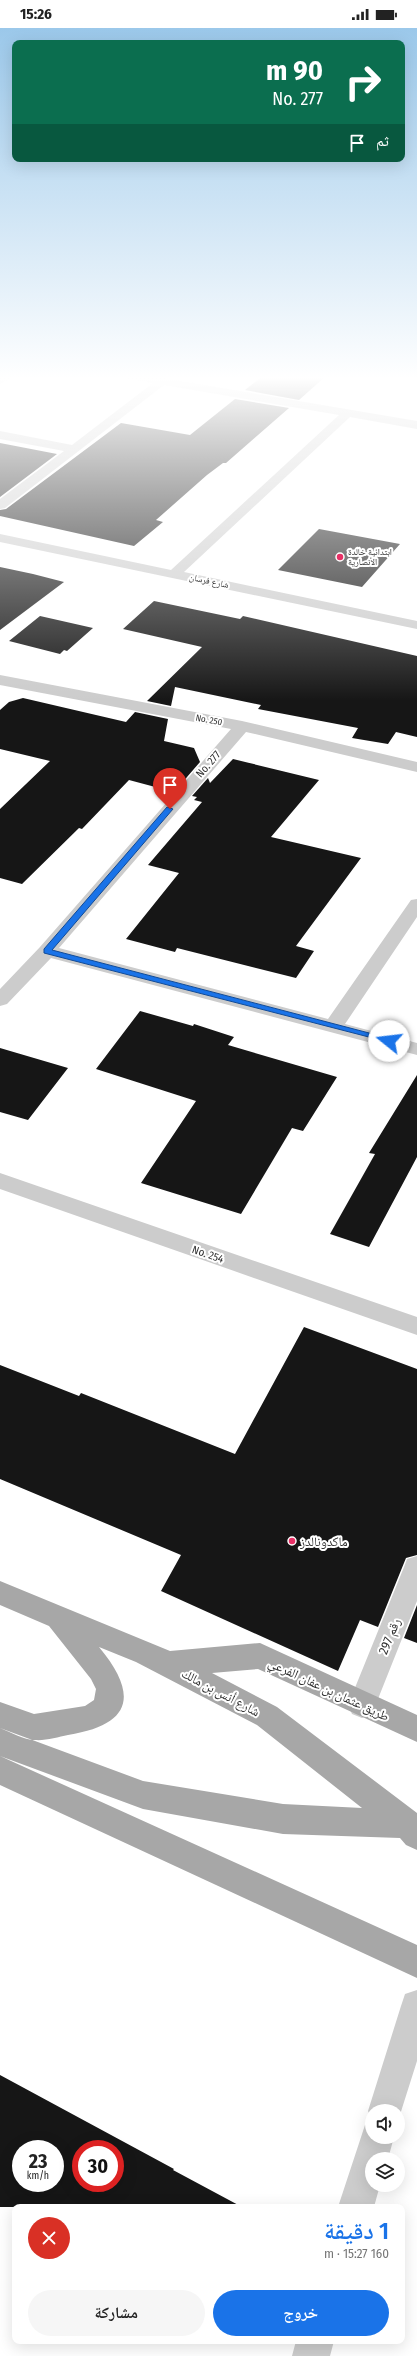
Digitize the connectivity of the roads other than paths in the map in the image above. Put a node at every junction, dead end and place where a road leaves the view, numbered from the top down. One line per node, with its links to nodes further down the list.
1 (28, 484): 3 (street)
2 (272, 484): 5 (street)
3 (0, 505)
4 (0, 538): 5 (street, شارع فرسان)
5 (174, 574): 6 (street, شارع فرسان)
6 (417, 624)
7 (2, 682): 8 (street, No. 250)
8 (242, 726): 9 (street, No. 250); 11 (street, No. 277)
9 (417, 767)
10 (417, 904): 13 (street)
11 (47, 951): 12 (street, No. 277); 13 (street)
12 (0, 1000)
13 (334, 1025): 14 (street)
14 (417, 1049)
15 (0, 1181): 16 (street, No. 254)
16 (417, 1326)
17 (417, 1567): 21 (street, رقم 297)
18 (0, 1593): 19 (main road, شارع أنس بن مالك)
19 (57, 1616): 20 (main road, شارع أنس بن مالك); 22 (main road)
20 (168, 1664): 21 (main road, طريق عثمان بن عفان الفرعي); 26 (main road, شارع أنس بن مالك)
21 (362, 1705): 23 (main road, طريق عثمان بن عفان الفرعي)
22 (0, 1715)
23 (417, 1729)
24 (0, 1742): 26 (main road)
25 (0, 1770): 27 (main road)
26 (414, 1828)
27 (417, 1962)
28 (417, 2006): 29 (street)
29 (387, 2104)
30 (375, 2144): 31 (street)
31 (357, 2204)
32 (314, 2344): 33 (street)
33 (311, 2356)

